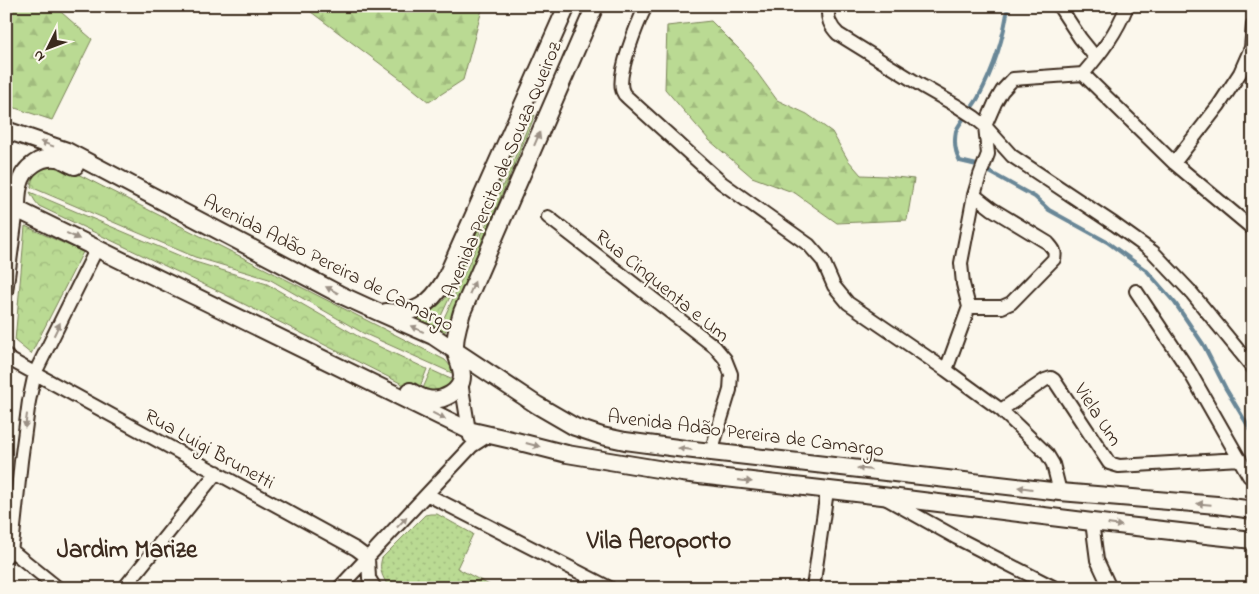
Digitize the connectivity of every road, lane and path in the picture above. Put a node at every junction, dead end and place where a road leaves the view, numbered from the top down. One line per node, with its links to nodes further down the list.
1 (567, 6): 25 (main road, Avenida Percito de Souza Queiroz)
2 (595, 6): 26 (main road, Avenida Percito de Souza Queiroz, one-way to 2)
3 (646, 6): 32 (street)
4 (827, 6): 10 (street)
5 (1058, 6): 8 (street)
6 (1127, 6): 8 (street)
7 (1253, 25): 12 (street)
8 (1096, 58): 9 (street)
9 (1083, 74): 10 (street); 12 (street)
10 (985, 126): 14 (street); 31 (street)
11 (6, 130): 18 (main road, Avenida Adão Pereira de Camargo, one-way to 11)
12 (1174, 163): 19 (street)
13 (19, 184): 15 (main road); 17 (main road); 18 (main road)
14 (974, 195): 24 (street); 24 (street)
15 (11, 207): 17 (main road); 23 (street)
16 (548, 217): 39 (street, Rua Cinquenta e Um)
17 (47, 224): 20 (main road, one-way to 20)
18 (216, 228): 25 (main road, Avenida Adão Pereira de Camargo, one-way to 18)
19 (1253, 230)
20 (97, 248): 21 (main road); 27 (street, one-way to 20)
21 (127, 262): 34 (main road); 36 (main road, one-way to 36)
22 (1136, 291): 40 (street)
23 (6, 292)
24 (969, 308): 32 (street)
25 (376, 311): 28 (main road, Avenida Adão Pereira de Camargo, one-way to 25)
26 (461, 317): 28 (main road, Avenida Percito de Souza Queiroz); 30 (main road)
27 (46, 351): 29 (street); 33 (street)
28 (455, 352): 30 (main road, Avenida Adão Pereira de Camargo); 34 (main road)
29 (8, 357): 33 (street, Rua Luigi Brunetti)
30 (481, 368): 39 (main road, Avenida Adão Pereira de Camargo, one-way to 30)
31 (1253, 368)
32 (946, 370): 35 (street)
33 (35, 373): 41 (street, Rua Luigi Brunetti); 52 (street, one-way to 52)
34 (461, 382): 36 (street)
35 (1001, 410): 40 (street, Viela Um); 44 (street)
36 (468, 430): 37 (main road); 38 (street)
37 (496, 436): 38 (street); 43 (main road, one-way to 43)
38 (472, 446): 45 (street)
39 (711, 452): 44 (main road, Avenida Adão Pereira de Camargo, one-way to 39)
40 (1240, 459): 42 (street)
41 (217, 472): 53 (street, Rua Luigi Brunetti); 55 (street)
42 (1253, 478)
43 (827, 491): 46 (main road); 59 (street)
44 (1060, 492): 48 (main road, Avenida Adão Pereira de Camargo, one-way to 44)
45 (428, 495): 53 (street, one-way to 45); 58 (street)
46 (882, 496): 47 (main road); 50 (street)
47 (945, 505): 49 (main road); 50 (street)
48 (1253, 510)
49 (1092, 522): 51 (main road, one-way to 51); 61 (street)
50 (937, 527): 60 (street)
51 (1253, 540)
52 (8, 553): 54 (street)
53 (368, 558): 56 (street); 57 (street)
54 (58, 588)
55 (124, 588)
56 (339, 588)
57 (375, 588)
58 (610, 588)
59 (813, 588)
60 (1055, 588)
61 (1110, 588)

